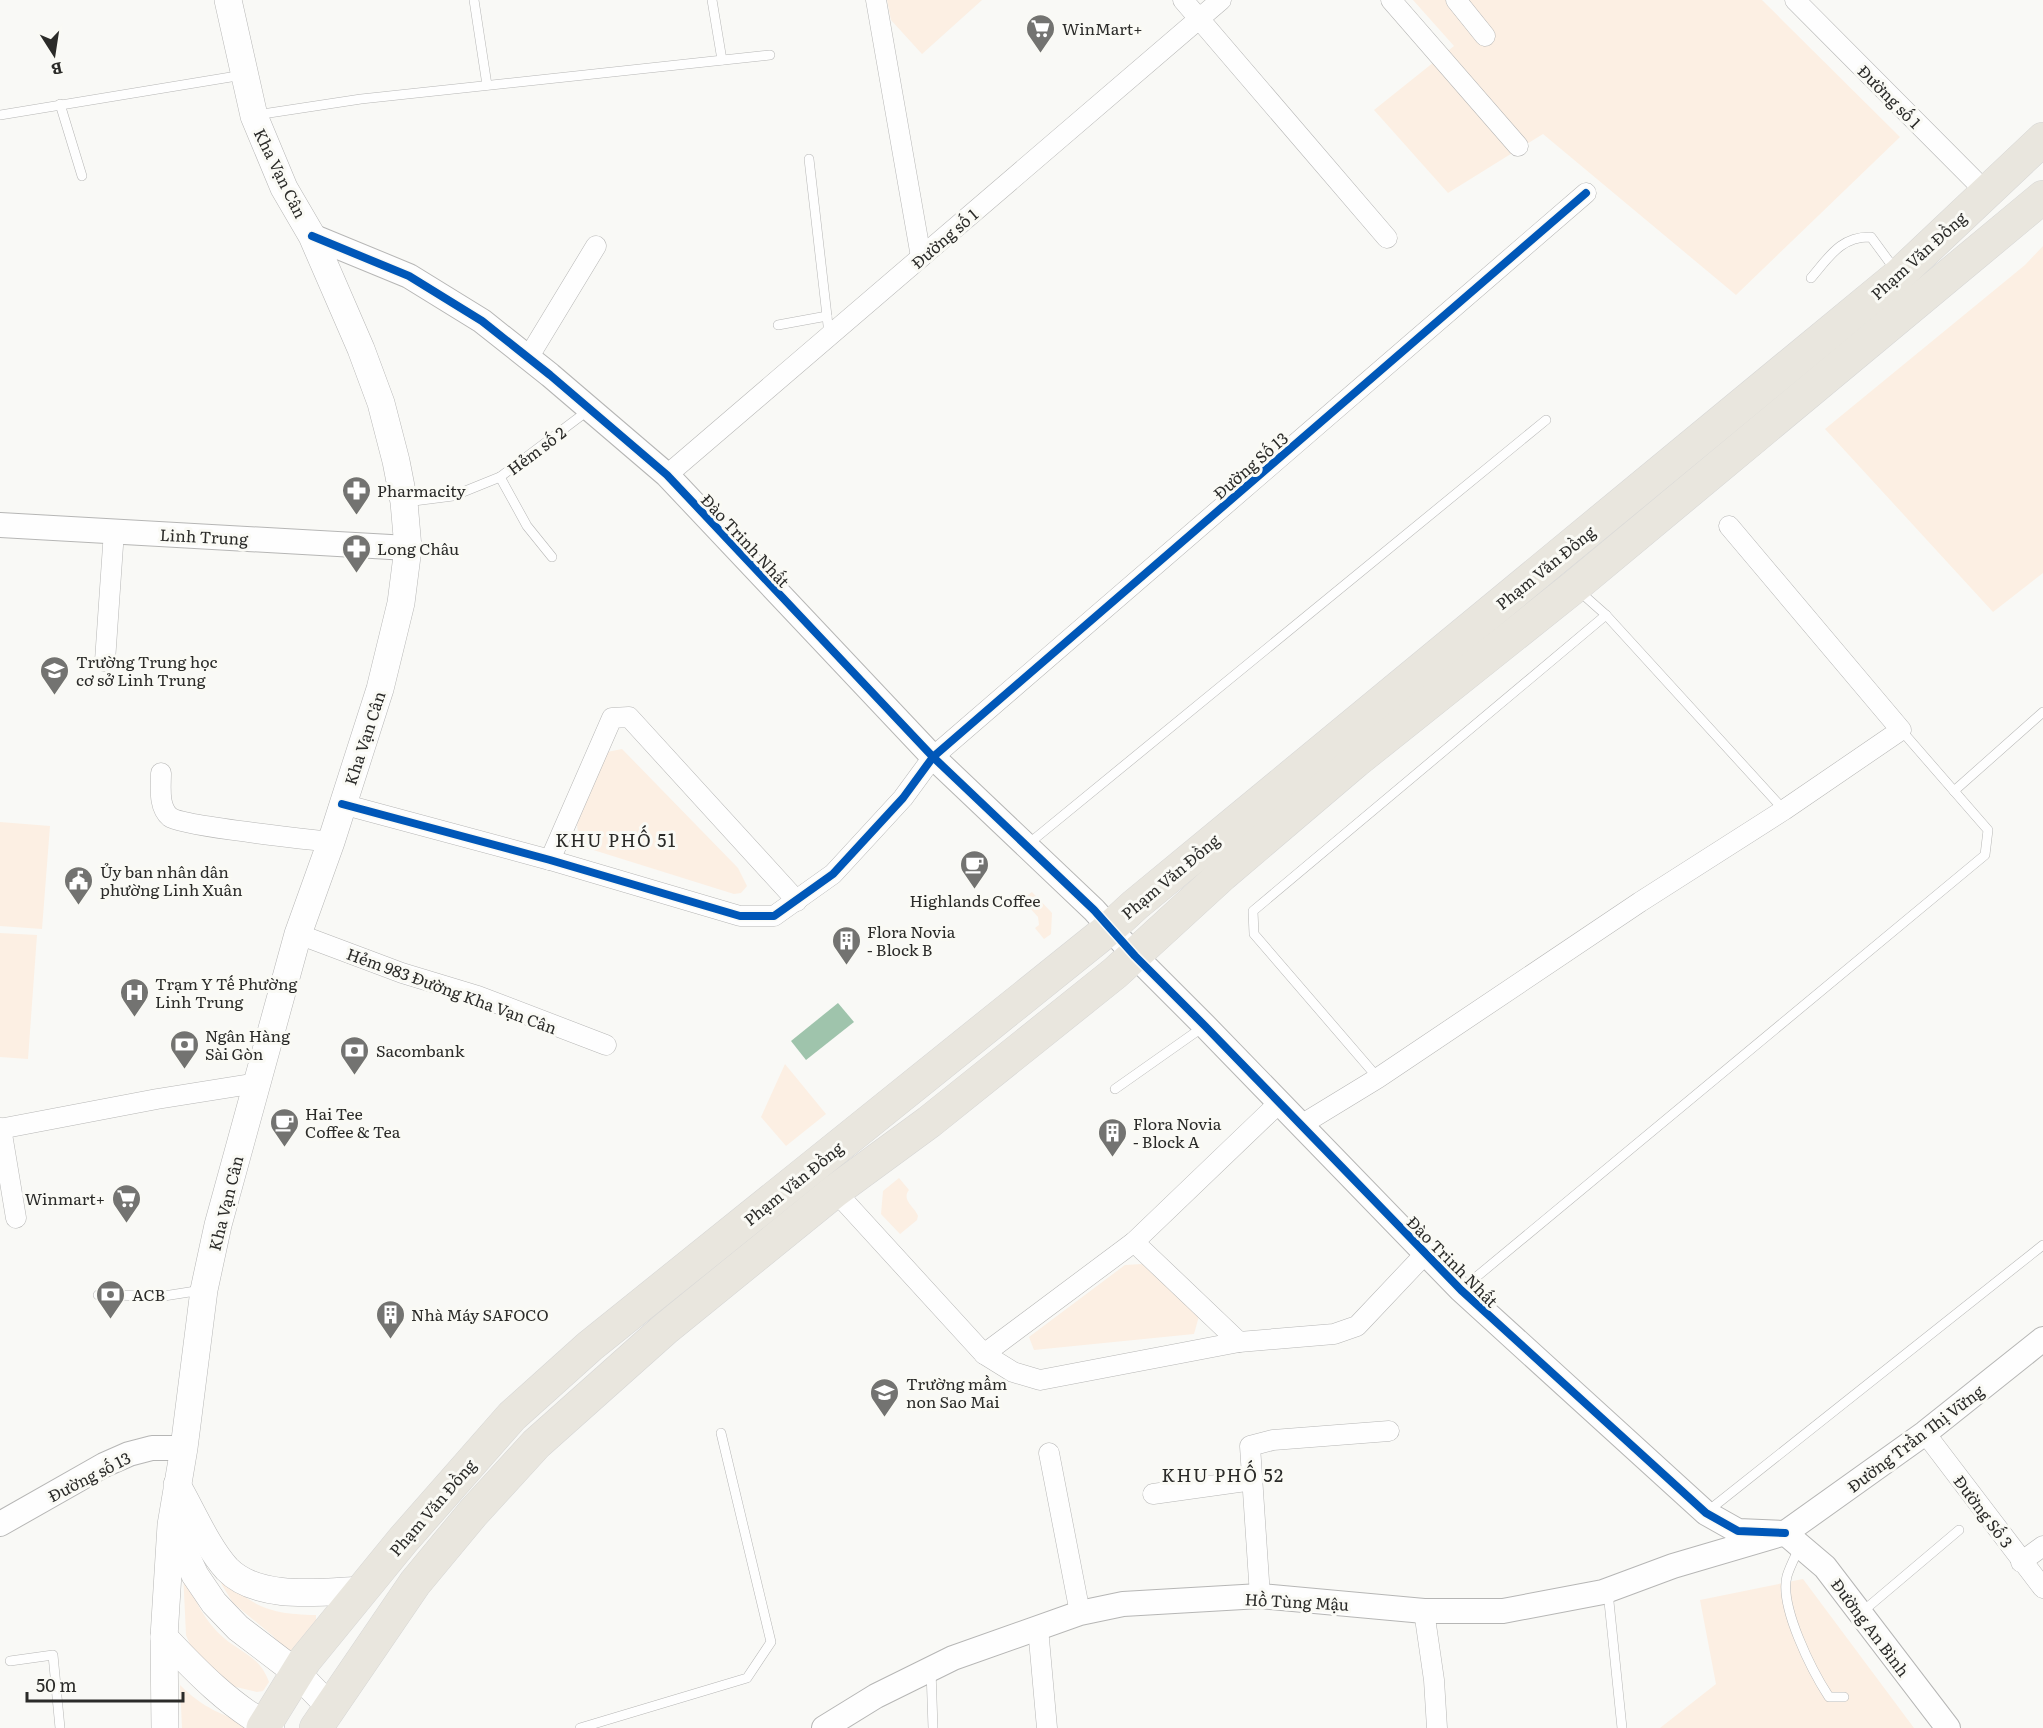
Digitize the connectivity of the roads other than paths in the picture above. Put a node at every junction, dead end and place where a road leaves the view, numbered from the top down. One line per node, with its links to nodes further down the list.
1 (228, 0): 14 (main road, Kha Vạn Cân)
2 (474, 0): 15 (lane)
3 (712, 0): 13 (lane)
4 (876, 0): 29 (street)
5 (1183, 0): 10 (street)
6 (1221, 0): 10 (street, Đường số 1)
7 (1391, 0): 20 (street)
8 (1456, 0): 11 (street)
9 (1795, 0): 23 (street, Đường số 1)
10 (1199, 18): 27 (street); 29 (street, Đường số 1)
11 (1485, 36)
12 (770, 55): 13 (lane)
13 (722, 60): 15 (lane)
14 (245, 74): 16 (lane); 18 (main road, Kha Vạn Cân)
15 (486, 85): 18 (lane)
16 (60, 104): 17 (lane); 22 (lane)
17 (0, 115)
18 (254, 116): 26 (main road, Kha Vạn Cân)
19 (2043, 139): 23 (highway, Phạm Văn Đồng)
20 (1518, 146)
21 (809, 159): 33 (lane)
22 (82, 176)
23 (1986, 192): 30 (highway, Phạm Văn Đồng)
24 (1586, 193): 50 (street, Đường Số 13)
25 (2043, 197): 45 (highway, Phạm Văn Đồng)
26 (312, 236): 34 (street, Đào Trinh Nhất); 39 (main road, Kha Vạn Cân)
27 (1387, 238)
28 (596, 246): 34 (street)
29 (921, 257): 33 (street, Đường số 1)
30 (1899, 275): 31 (lane); 59 (highway, Phạm Văn Đồng)
31 (1811, 278)
32 (778, 325): 33 (lane)
33 (828, 326): 37 (street, Đường số 1)
34 (528, 358): 35 (street, Đào Trinh Nhất)
35 (590, 410): 37 (street, Đào Trinh Nhất); 38 (lane, Hẻm số 2)
36 (1546, 420): 56 (lane)
37 (666, 475): 50 (street, Đào Trinh Nhất)
38 (500, 477): 39 (lane); 44 (lane, Hẻm số 2)
39 (404, 502): 43 (main road, Kha Vạn Cân)
40 (0, 525): 42 (street, Linh Trung)
41 (1729, 526): 49 (street)
42 (114, 531): 43 (street, Linh Trung); 47 (street)
43 (408, 548): 53 (main road, Kha Vạn Cân)
44 (552, 557)
45 (1574, 587): 46 (lane); 61 (highway, Phạm Văn Đồng)
46 (1606, 615): 54 (lane); 64 (lane)
47 (105, 662)
48 (2043, 712): 52 (lane)
49 (1902, 730): 52 (lane); 54 (street)
50 (933, 758): 56 (street, Đào Trinh Nhất); 58 (street, Đường Số 13)
51 (161, 772): 55 (street)
52 (1954, 791): 76 (lane)
53 (342, 804): 55 (main road, Kha Vạn Cân); 57 (street, Đường Số 13)
54 (1784, 810): 64 (street)
55 (331, 842): 60 (main road, Kha Vạn Cân)
56 (1025, 847): 59 (street, Đào Trinh Nhất)
57 (550, 860): 58 (street, Đường Số 13); 58 (street)
58 (797, 901)
59 (1110, 927): 61 (street, Đào Trinh Nhất); 97 (highway, Phạm Văn Đồng)
60 (298, 934): 63 (street, Hẻm 983 Đường Kha Vạn Cân); 65 (main road, Kha Vạn Cân)
61 (1135, 956): 62 (street, Đào Trinh Nhất); 70 (highway, Phạm Văn Đồng)
62 (1205, 1026): 66 (lane); 67 (street, Đào Trinh Nhất)
63 (606, 1045)
64 (1378, 1078): 68 (street)
65 (257, 1083): 69 (street); 75 (main road, Kha Vạn Cân)
66 (1115, 1089)
67 (1279, 1103): 68 (street, Đào Trinh Nhất); 72 (street)
68 (1301, 1125): 74 (street, Đào Trinh Nhất)
69 (0, 1129): 71 (street)
70 (835, 1191): 80 (street); 109 (highway, Phạm Văn Đồng)
71 (16, 1218)
72 (1134, 1242): 79 (street); 80 (street)
73 (2043, 1245): 89 (lane)
74 (1425, 1254): 76 (street, Đào Trinh Nhất); 79 (street)
75 (204, 1290): 77 (lane); 84 (main road, Kha Vạn Cân)
76 (1461, 1290): 89 (street, Đào Trinh Nhất)
77 (98, 1295)
78 (2043, 1339): 83 (street, Đường Trần Thị Vững)
79 (1239, 1342): 80 (street)
80 (984, 1354)
81 (1389, 1431): 86 (street)
82 (721, 1432): 113 (lane)
83 (1925, 1433): 93 (street, Đường Trần Thị Vững); 95 (street, Đường Số 3)
84 (184, 1448): 87 (main road, Kha Vạn Cân); 90 (street, Đường số 13)
85 (1049, 1453): 101 (street)
86 (1252, 1480): 88 (street); 99 (street)
87 (177, 1485): 91 (main road, Kha Vạn Cân); 97 (main road)
88 (1153, 1494)
89 (1706, 1513): 93 (street, Đào Trinh Nhất)
90 (0, 1524)
91 (171, 1525): 104 (main road, Kha Vạn Cân); 107 (main road)
92 (1959, 1530): 102 (lane)
93 (1793, 1539): 98 (street, Hồ Tùng Mậu); 102 (street, Đường An Bình); 108 (lane)
94 (2043, 1546): 95 (street)
95 (2021, 1562): 96 (street, Đường Số 3)
96 (2043, 1588)
97 (361, 1590): 107 (highway, Phạm Văn Đồng)
98 (1608, 1590): 100 (street, Hồ Tùng Mậu); 118 (lane)
99 (1260, 1596): 100 (street, Hồ Tùng Mậu); 101 (street, Hồ Tùng Mậu)
100 (1424, 1611): 117 (street)
101 (1080, 1613): 103 (street, Hồ Tùng Mậu)
102 (1860, 1614): 119 (street, Đường An Bình)
103 (1038, 1628): 106 (street, Hồ Tùng Mậu); 116 (street)
104 (164, 1637): 110 (main road); 112 (main road, Kha Vạn Cân)
105 (10, 1661): 111 (lane)
106 (930, 1668): 114 (street, Hồ Tùng Mậu); 115 (lane)
107 (297, 1673): 109 (main road); 110 (highway, Phạm Văn Đồng)
108 (1844, 1697)
109 (323, 1717)
110 (267, 1727)
111 (60, 1728)
112 (165, 1728)
113 (580, 1728)
114 (824, 1728)
115 (933, 1728)
116 (1047, 1728)
117 (1437, 1728)
118 (1622, 1728)
119 (1948, 1728)

